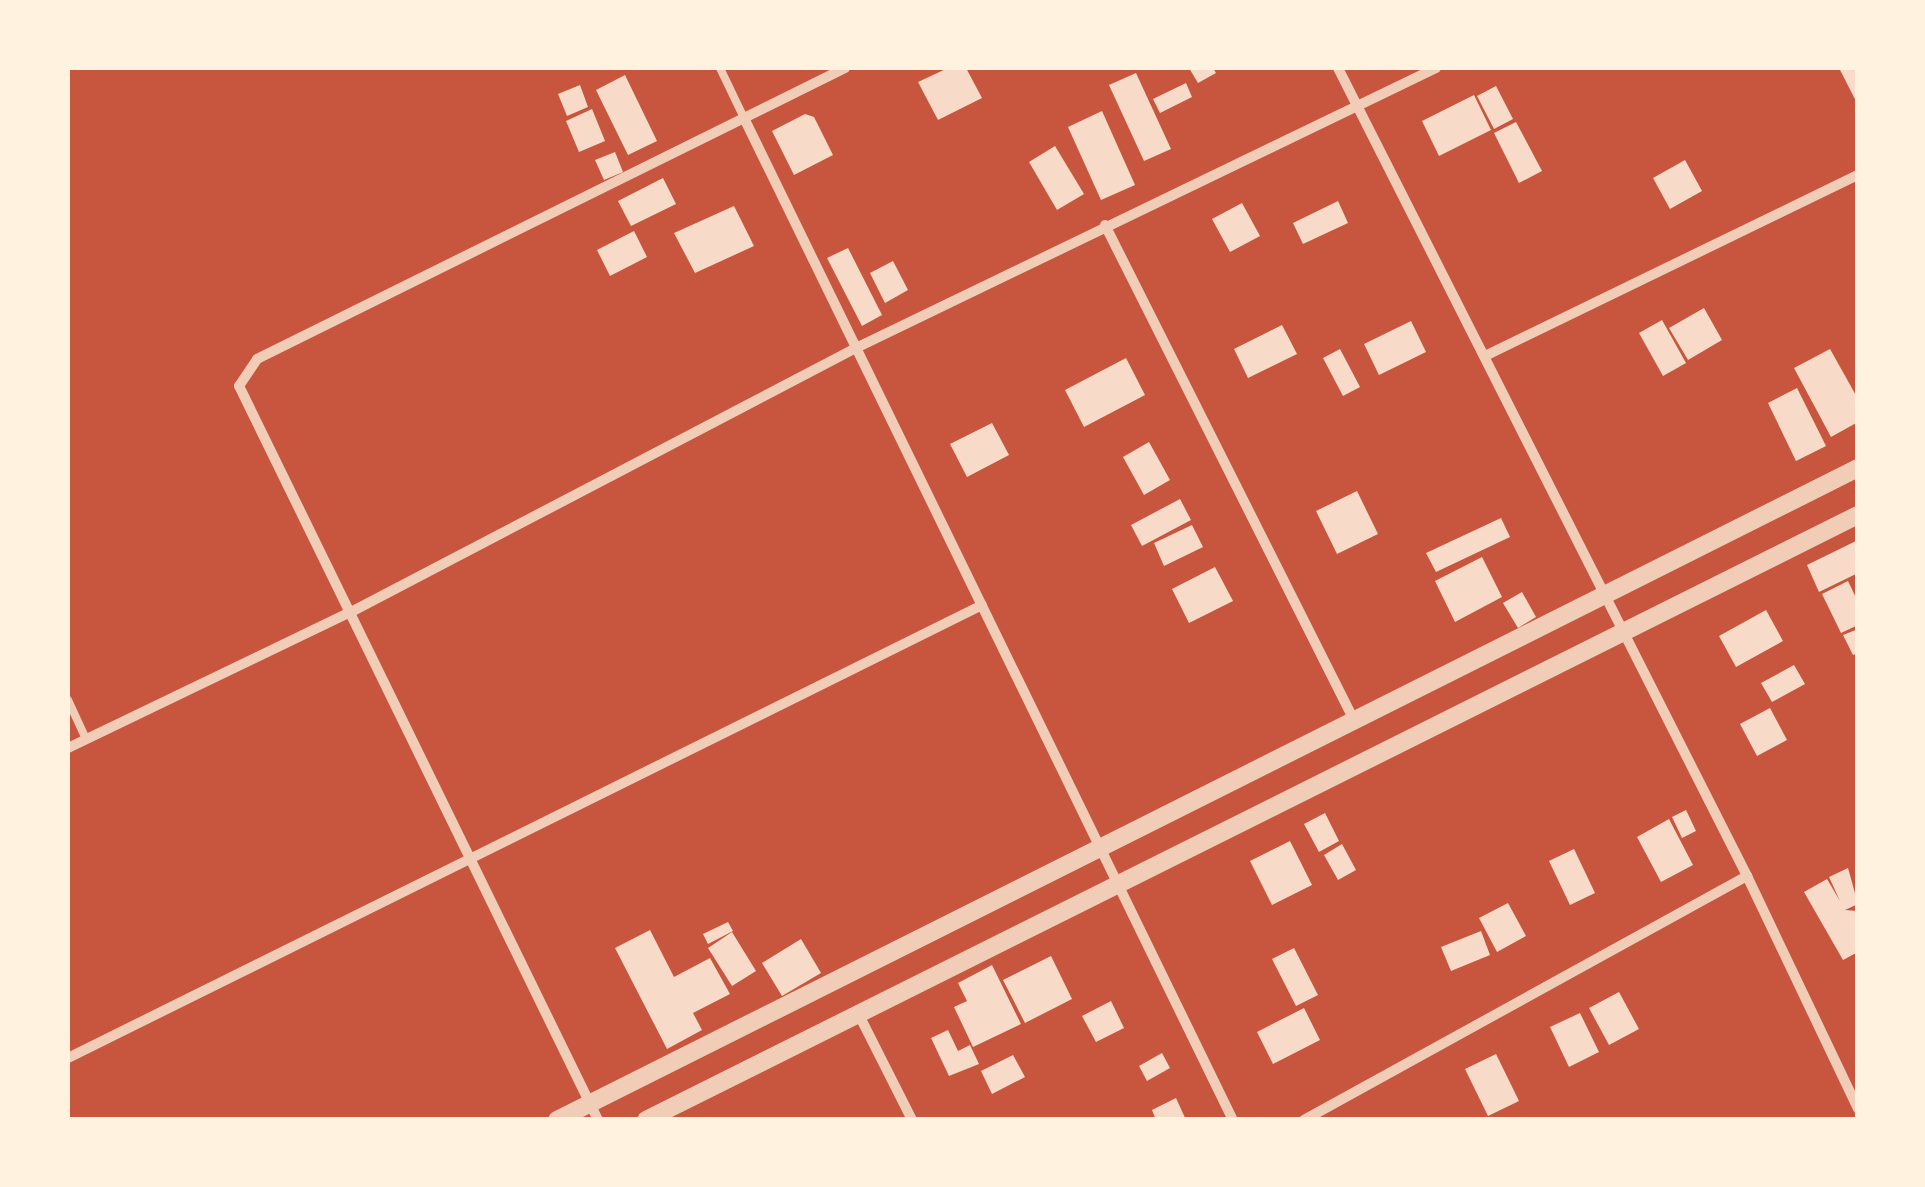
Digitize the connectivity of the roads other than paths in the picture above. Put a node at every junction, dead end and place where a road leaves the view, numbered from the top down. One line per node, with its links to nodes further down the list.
1 (720, 68): 6 (lane)
2 (844, 68): 6 (street)
3 (1338, 68): 5 (street)
4 (1436, 68): 5 (street)
5 (1358, 107): 8 (street); 10 (street)
6 (744, 118): 9 (street); 15 (street)
7 (1858, 175): 10 (street)
8 (1104, 225): 9 (street); 18 (street)
9 (856, 348): 14 (street); 15 (street)
10 (1487, 355): 13 (street)
11 (1858, 468): 13 (street)
12 (1858, 515): 16 (street)
13 (1603, 598): 16 (street); 18 (street)
14 (982, 605): 21 (street); 22 (street)
15 (352, 612): 19 (street); 22 (street)
16 (1621, 634): 23 (street); 24 (street)
17 (68, 700): 19 (lane)
18 (1354, 720): 21 (street)
19 (86, 739): 20 (street)
20 (68, 748)
21 (1100, 847): 24 (street); 28 (street)
22 (473, 860): 26 (street); 28 (street)
23 (1747, 876): 27 (street); 33 (street)
24 (1116, 884): 25 (street); 32 (street)
25 (858, 1012): 30 (street); 31 (street)
26 (68, 1058)
27 (1858, 1108)
28 (594, 1111): 29 (street)
29 (557, 1120)
30 (646, 1120)
31 (912, 1120)
32 (1232, 1120)
33 (1304, 1120)

